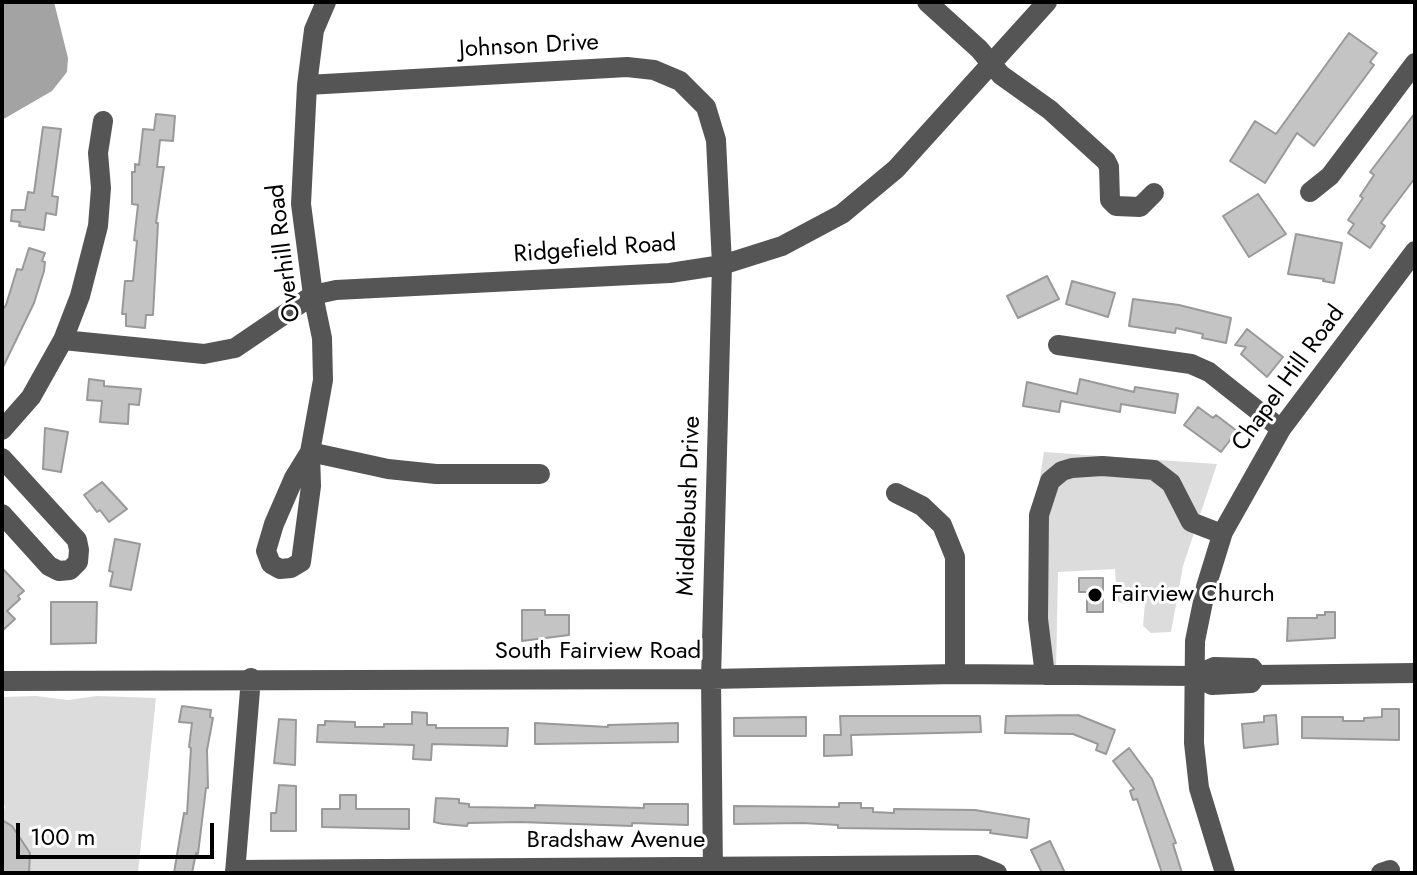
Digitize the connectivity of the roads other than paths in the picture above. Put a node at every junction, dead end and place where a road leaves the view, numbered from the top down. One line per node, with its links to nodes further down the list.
1 (326, 2): 6 (street, Overhill Road)
2 (927, 2): 4 (street)
3 (1047, 2): 4 (street, Ridgefield Road)
4 (991, 63): 10 (street); 12 (street, Ridgefield Road)
5 (1415, 63): 9 (street)
6 (307, 85): 8 (street, Johnson Drive); 13 (street, Overhill Road)
7 (103, 121): 14 (street)
8 (716, 140): 12 (street, Middlebush Drive)
9 (1310, 192)
10 (1154, 193)
11 (1415, 251): 16 (street, Chapel Hill Road)
12 (722, 265): 13 (street, Ridgefield Road); 29 (street, Middlebush Drive)
13 (313, 295): 14 (street, Ridgefield Road); 18 (street, Overhill Road)
14 (63, 340): 17 (street)
15 (1058, 345): 16 (street)
16 (1281, 429): 23 (street, Chapel Hill Road)
17 (2, 430)
18 (310, 452): 18 (street, Overhill Road); 20 (street)
19 (2, 458): 22 (street)
20 (540, 474)
21 (896, 493): 25 (street)
22 (2, 514)
23 (1222, 534): 26 (street); 27 (street, Chapel Hill Road)
24 (1415, 673): 27 (street, South Fairview Road)
25 (955, 674): 26 (street, South Fairview Road); 29 (street, South Fairview Road)
26 (1045, 675): 27 (street, South Fairview Road)
27 (1194, 676): 34 (street, Chapel Hill Road)
28 (251, 678): 29 (street, South Fairview Road); 30 (street, South Fairview Road); 32 (street)
29 (711, 679): 31 (street, Middlebush Drive)
30 (2, 681)
31 (713, 870): 32 (street, Bradshaw Avenue); 33 (street, Bradshaw Avenue)
32 (235, 871)
33 (996, 872)
34 (1225, 873)

